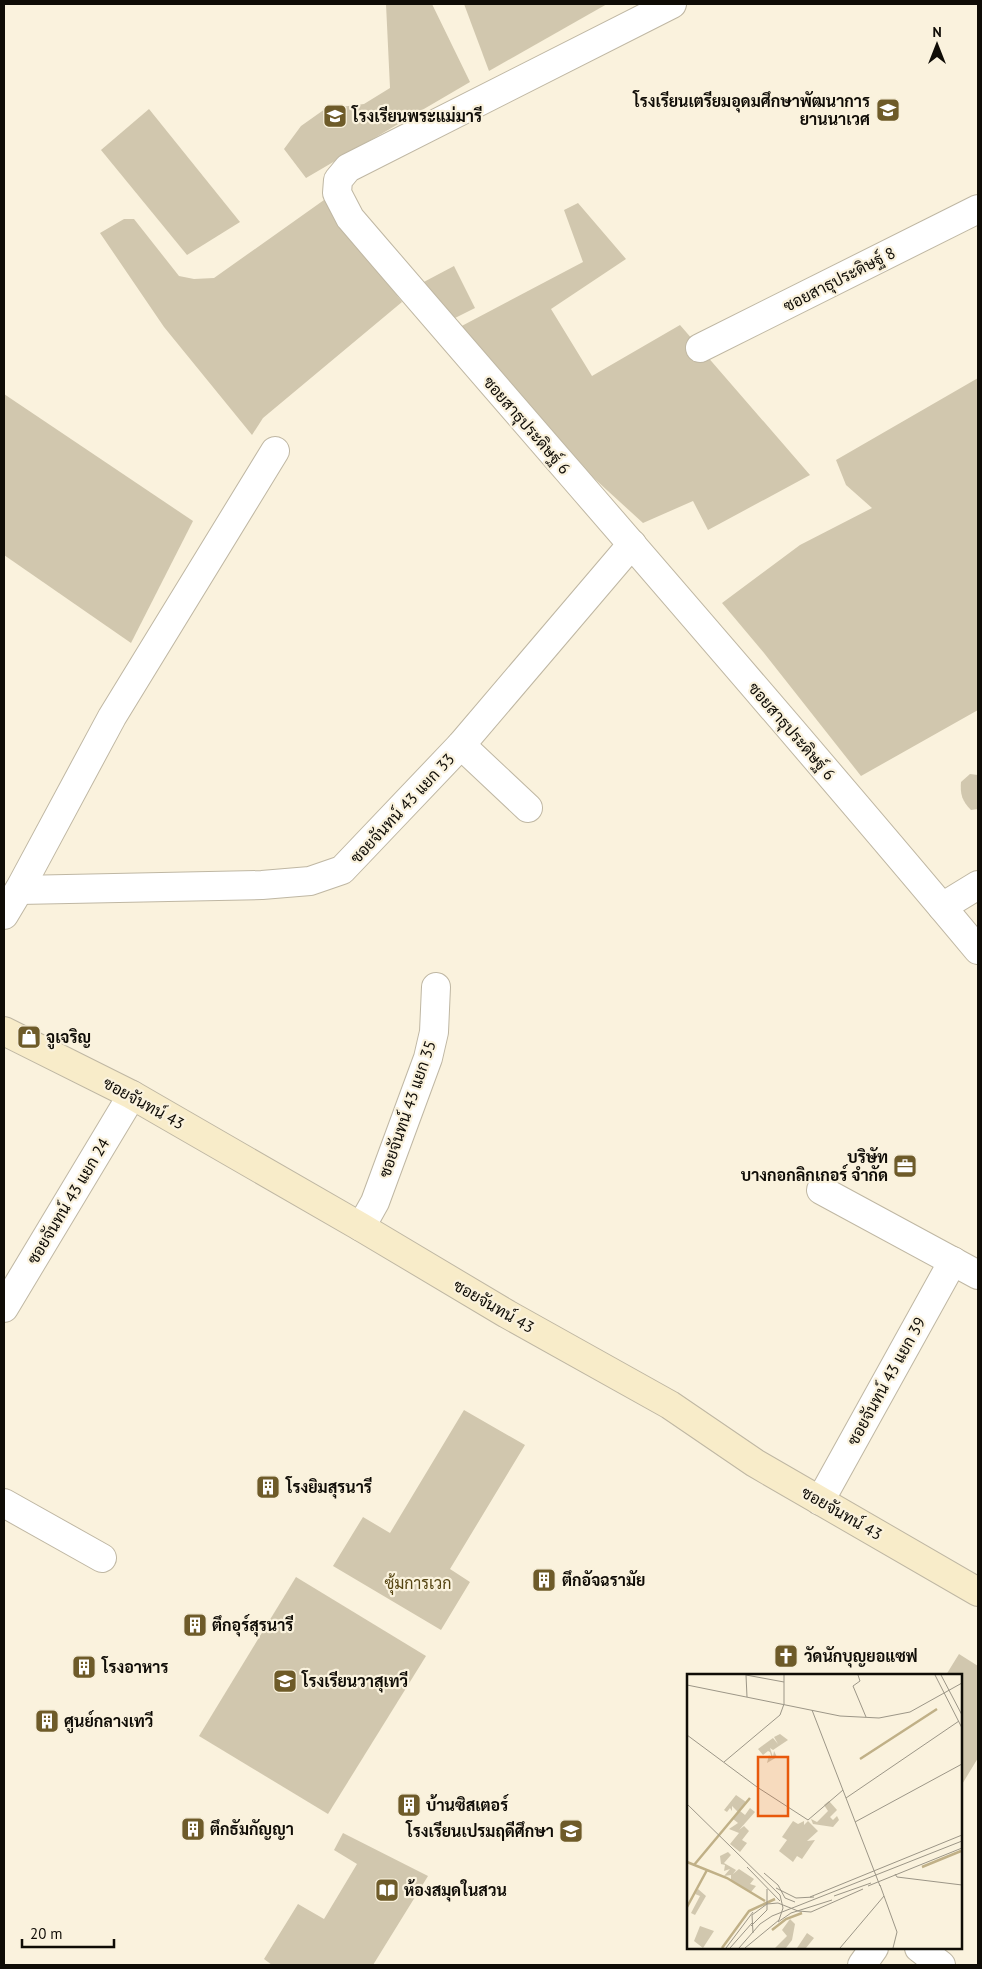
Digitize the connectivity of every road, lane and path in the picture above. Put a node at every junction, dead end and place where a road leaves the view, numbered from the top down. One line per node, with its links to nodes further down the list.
1 (672, 4): 5 (street, ซอยสาธุประดิษฐ์ 6)
2 (978, 209): 3 (street, ซอยสาธุประดิษฐ์ 8)
3 (700, 348)
4 (275, 452): 9 (street)
5 (632, 544): 6 (street, ซอยจันทน์ 43 แยก 33); 10 (street, ซอยสาธุประดิษฐ์ 6)
6 (462, 745): 7 (street); 9 (street, ซอยจันทน์ 43 แยก 33)
7 (528, 808)
8 (978, 885): 10 (street)
9 (20, 890): 11 (street)
10 (942, 906): 12 (street, ซอยสาธุประดิษฐ์ 6)
11 (4, 916)
12 (978, 950)
13 (436, 986): 17 (street, ซอยจันทน์ 43 แยก 35)
14 (4, 1031): 15 (street, ซอยจันทน์ 43)
15 (132, 1095): 17 (street, ซอยจันทน์ 43); 20 (street, ซอยจันทน์ 43 แยก 24)
16 (821, 1190): 18 (street)
17 (361, 1227): 21 (street, ซอยจันทน์ 43)
18 (953, 1261): 19 (street); 21 (street, ซอยจันทน์ 43 แยก 39)
19 (978, 1275)
20 (4, 1308)
21 (820, 1501): 24 (street, ซอยจันทน์ 43)
22 (4, 1503): 23 (street)
23 (102, 1558)
24 (978, 1592)
25 (873, 1949): 27 (street)
26 (920, 1949): 28 (street)
27 (862, 1965)
28 (941, 1965)

